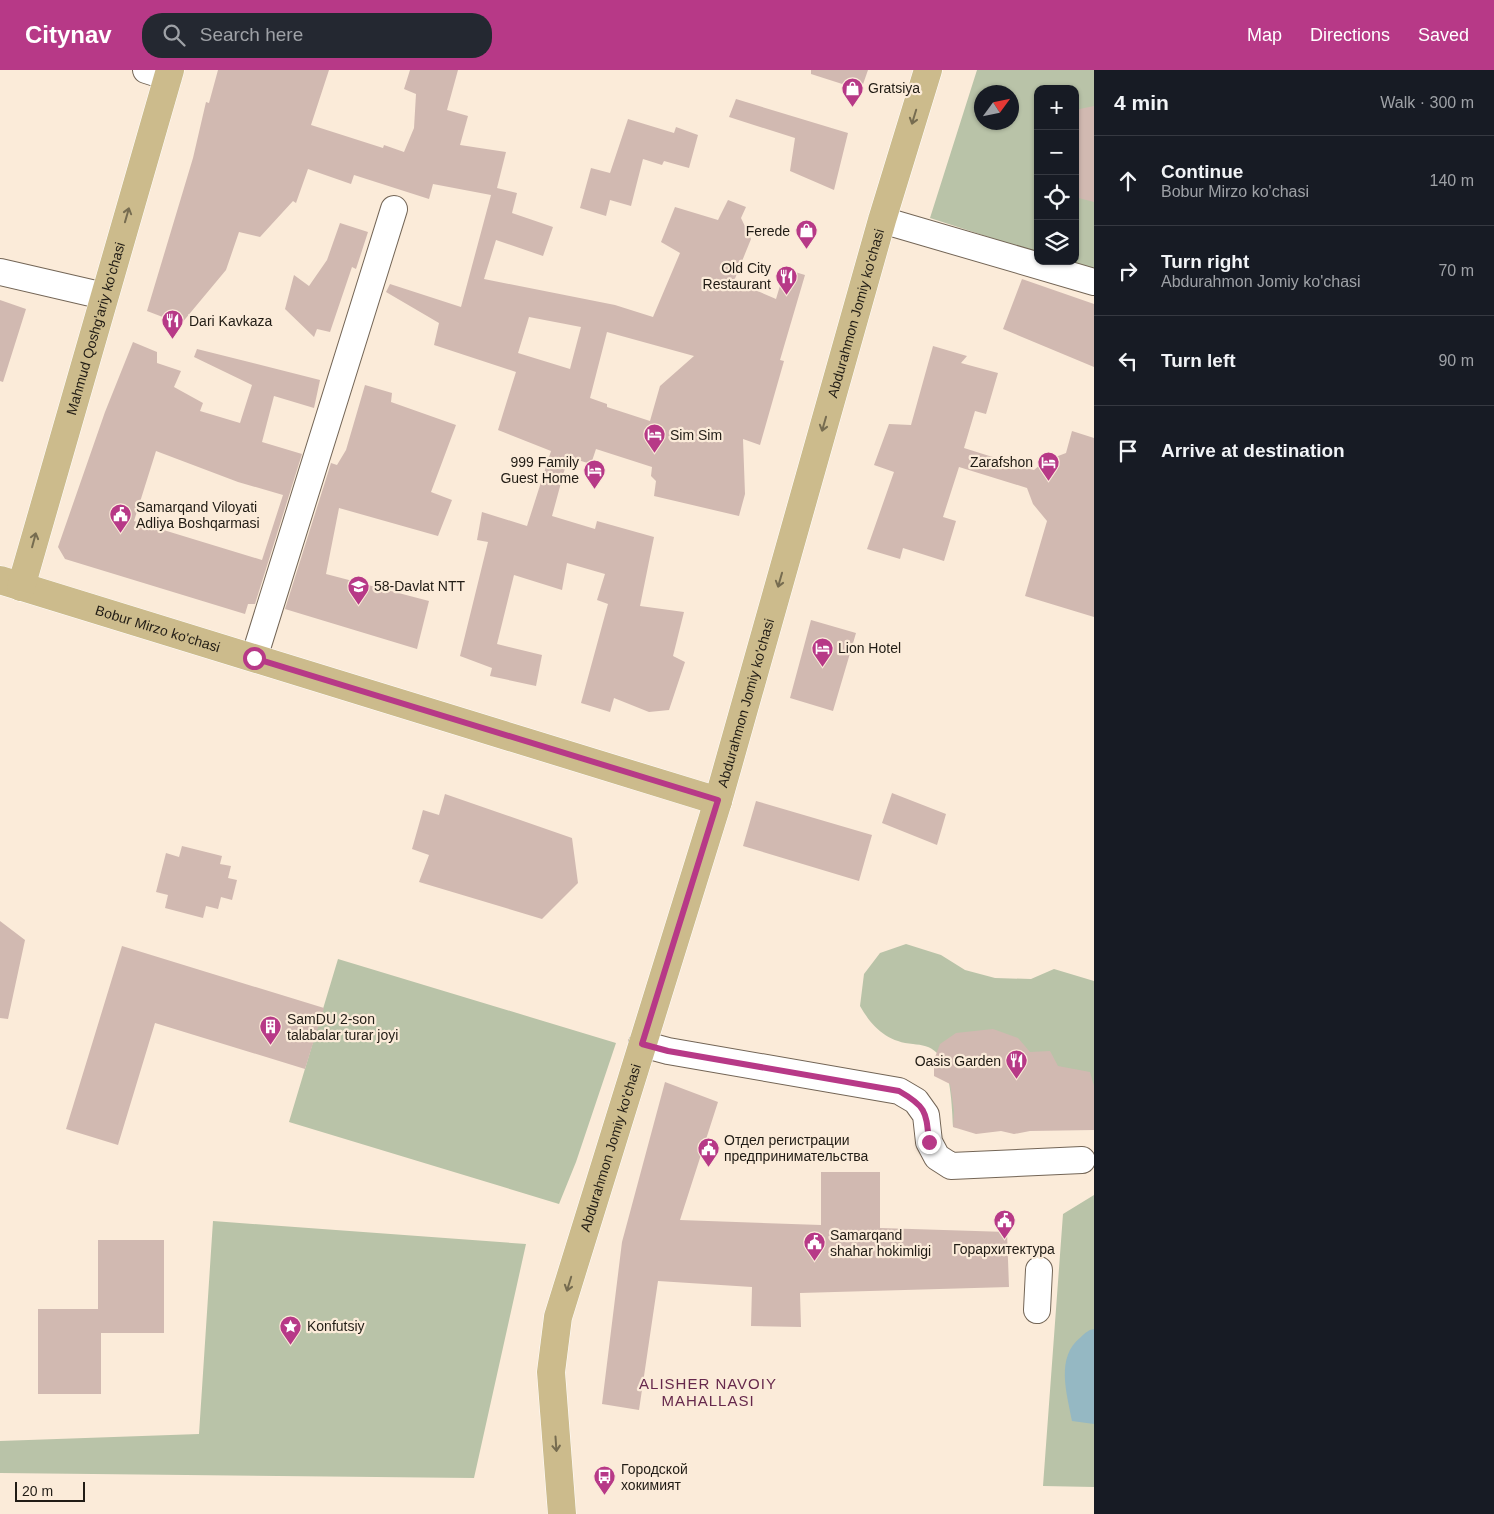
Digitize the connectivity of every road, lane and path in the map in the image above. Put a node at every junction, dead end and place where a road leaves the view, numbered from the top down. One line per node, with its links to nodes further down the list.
1 (928, 70): 4 (main road, Abdurahmon Jomiy ko'chasi, one-way to 4)
2 (161, 72): 7 (main road, Mahmud Qoshg'ariy ko'chasi, one-way to 2)
3 (394, 209): 9 (street)
4 (882, 220): 6 (street); 10 (main road, Abdurahmon Jomiy ko'chasi, one-way to 10)
5 (0, 272): 7 (street)
6 (1094, 282)
7 (104, 296): 8 (main road, Mahmud Qoshg'ariy ko'chasi, one-way to 7)
8 (11, 583): 9 (main road, Bobur Mirzo ko'chasi)
9 (254, 658): 10 (main road, Bobur Mirzo ko'chasi)
10 (718, 800): 11 (main road, Abdurahmon Jomiy ko'chasi)
11 (642, 1044): 12 (street); 15 (main road, Abdurahmon Jomiy ko'chasi, one-way to 15)
12 (1082, 1160)
13 (1039, 1270): 14 (street)
14 (1037, 1310)
15 (562, 1514)

